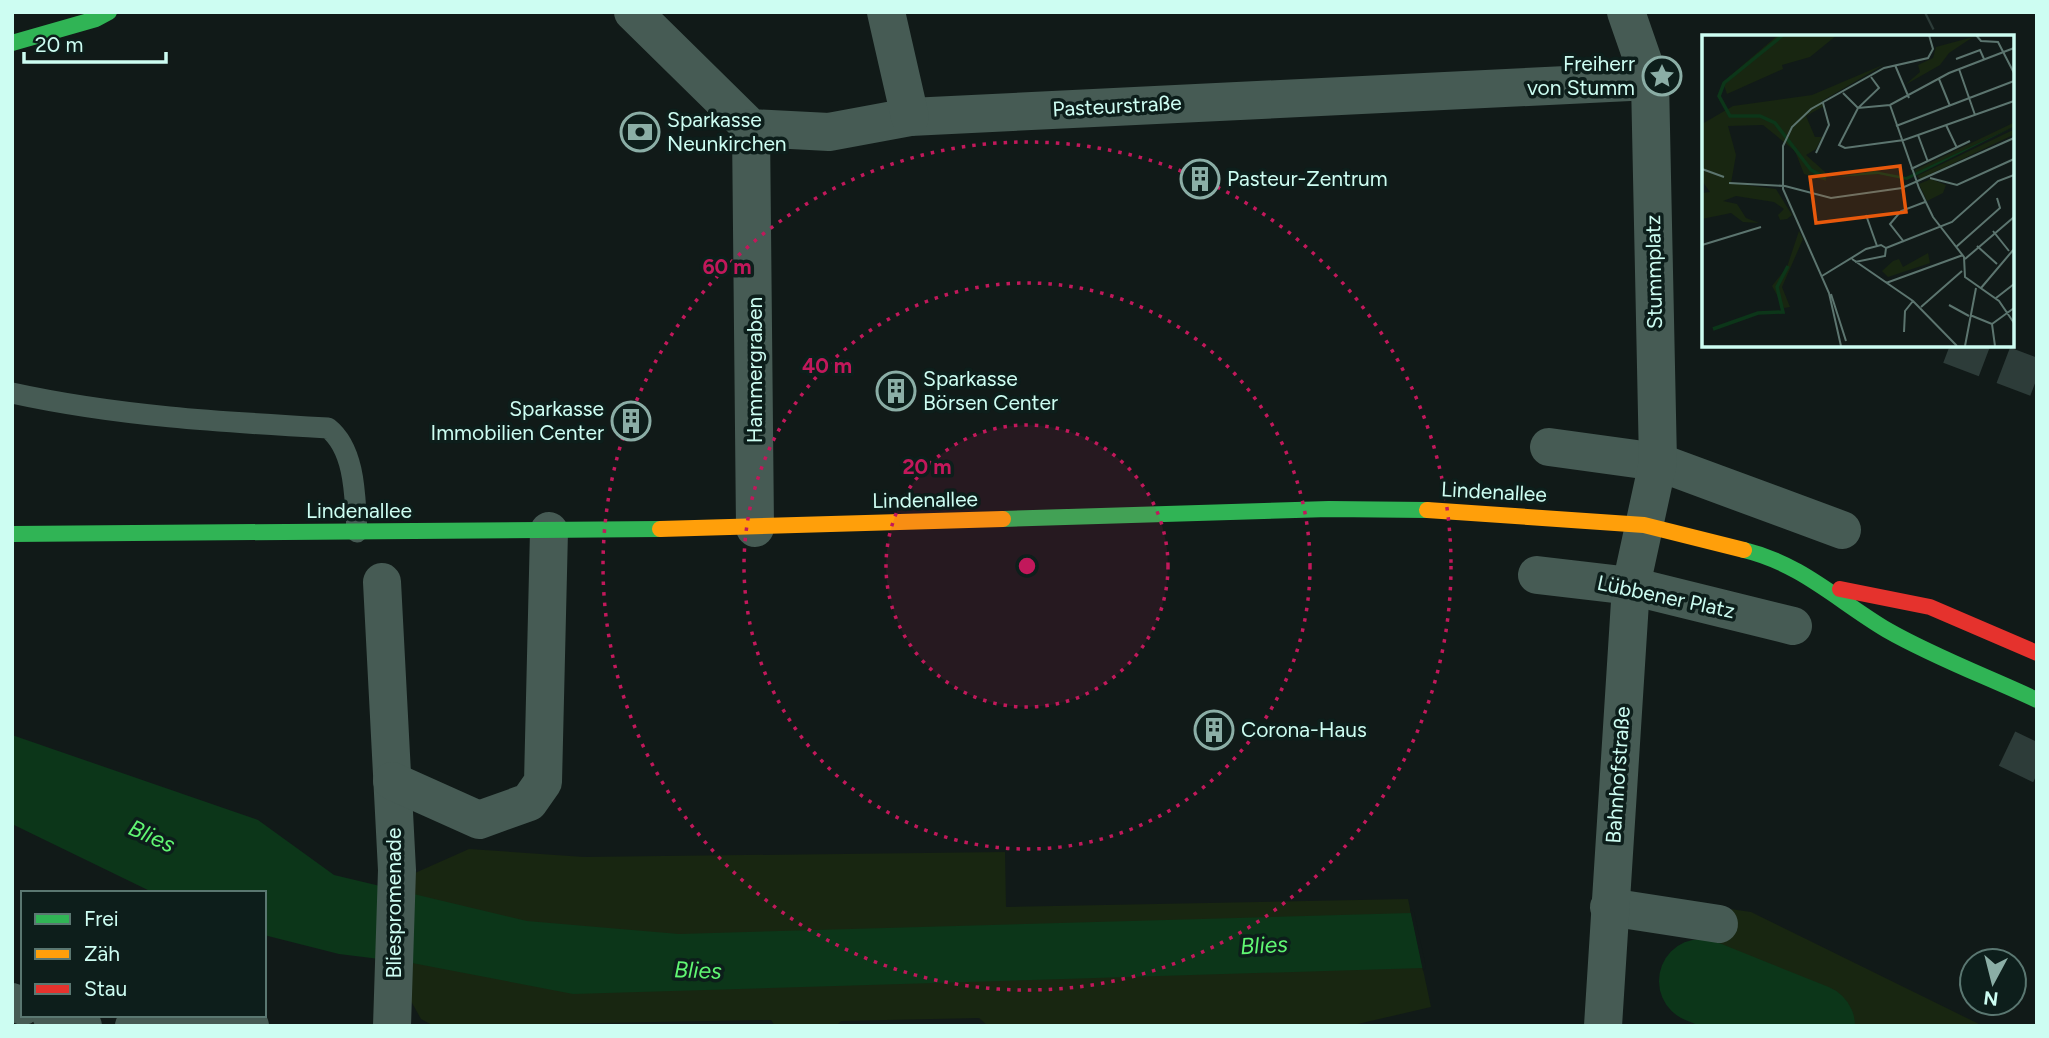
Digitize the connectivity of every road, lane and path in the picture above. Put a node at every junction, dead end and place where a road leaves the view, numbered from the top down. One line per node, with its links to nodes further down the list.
1 (109, 12): 5 (main road)
2 (633, 12): 8 (street)
3 (1626, 12): 6 (street, Stummplatz)
4 (888, 24): 7 (street)
5 (12, 43)
6 (1650, 82): 7 (street, Pasteurstraße); 11 (street, Stummplatz)
7 (910, 117): 8 (street, Pasteurstraße)
8 (751, 128): 13 (street, Hammergraben)
9 (12, 393): 16 (lane)
10 (1549, 447): 11 (street)
11 (1658, 462): 12 (street, Stummplatz); 14 (street)
12 (1644, 525): 13 (main road, Lindenallee); 20 (street, Bahnhofstraße); 21 (main road, Lindenallee)
13 (755, 528): 15 (main road, Lindenallee)
14 (1842, 530)
15 (549, 531): 16 (main road, Lindenallee); 25 (street)
16 (357, 532): 17 (main road, Lindenallee)
17 (12, 534)
18 (1538, 575): 20 (street, Lübbener Platz)
19 (382, 582): 25 (street, Bliespromenade)
20 (1631, 586): 22 (street, Lübbener Platz); 26 (street, Bahnhofstraße)
21 (1827, 587): 23 (main road, Lindenallee); 24 (main road, Lindenallee)
22 (1793, 626)
23 (2037, 653)
24 (2037, 700)
25 (392, 781): 28 (street, Bliespromenade)
26 (1609, 907): 27 (street); 30 (street, Bahnhofstraße)
27 (1719, 923)
28 (393, 1012)
29 (57, 1017): 31 (street)
30 (1603, 1025): 34 (street)
31 (83, 1026)
32 (134, 1026): 33 (street)
33 (250, 1026)
34 (1583, 1026)

